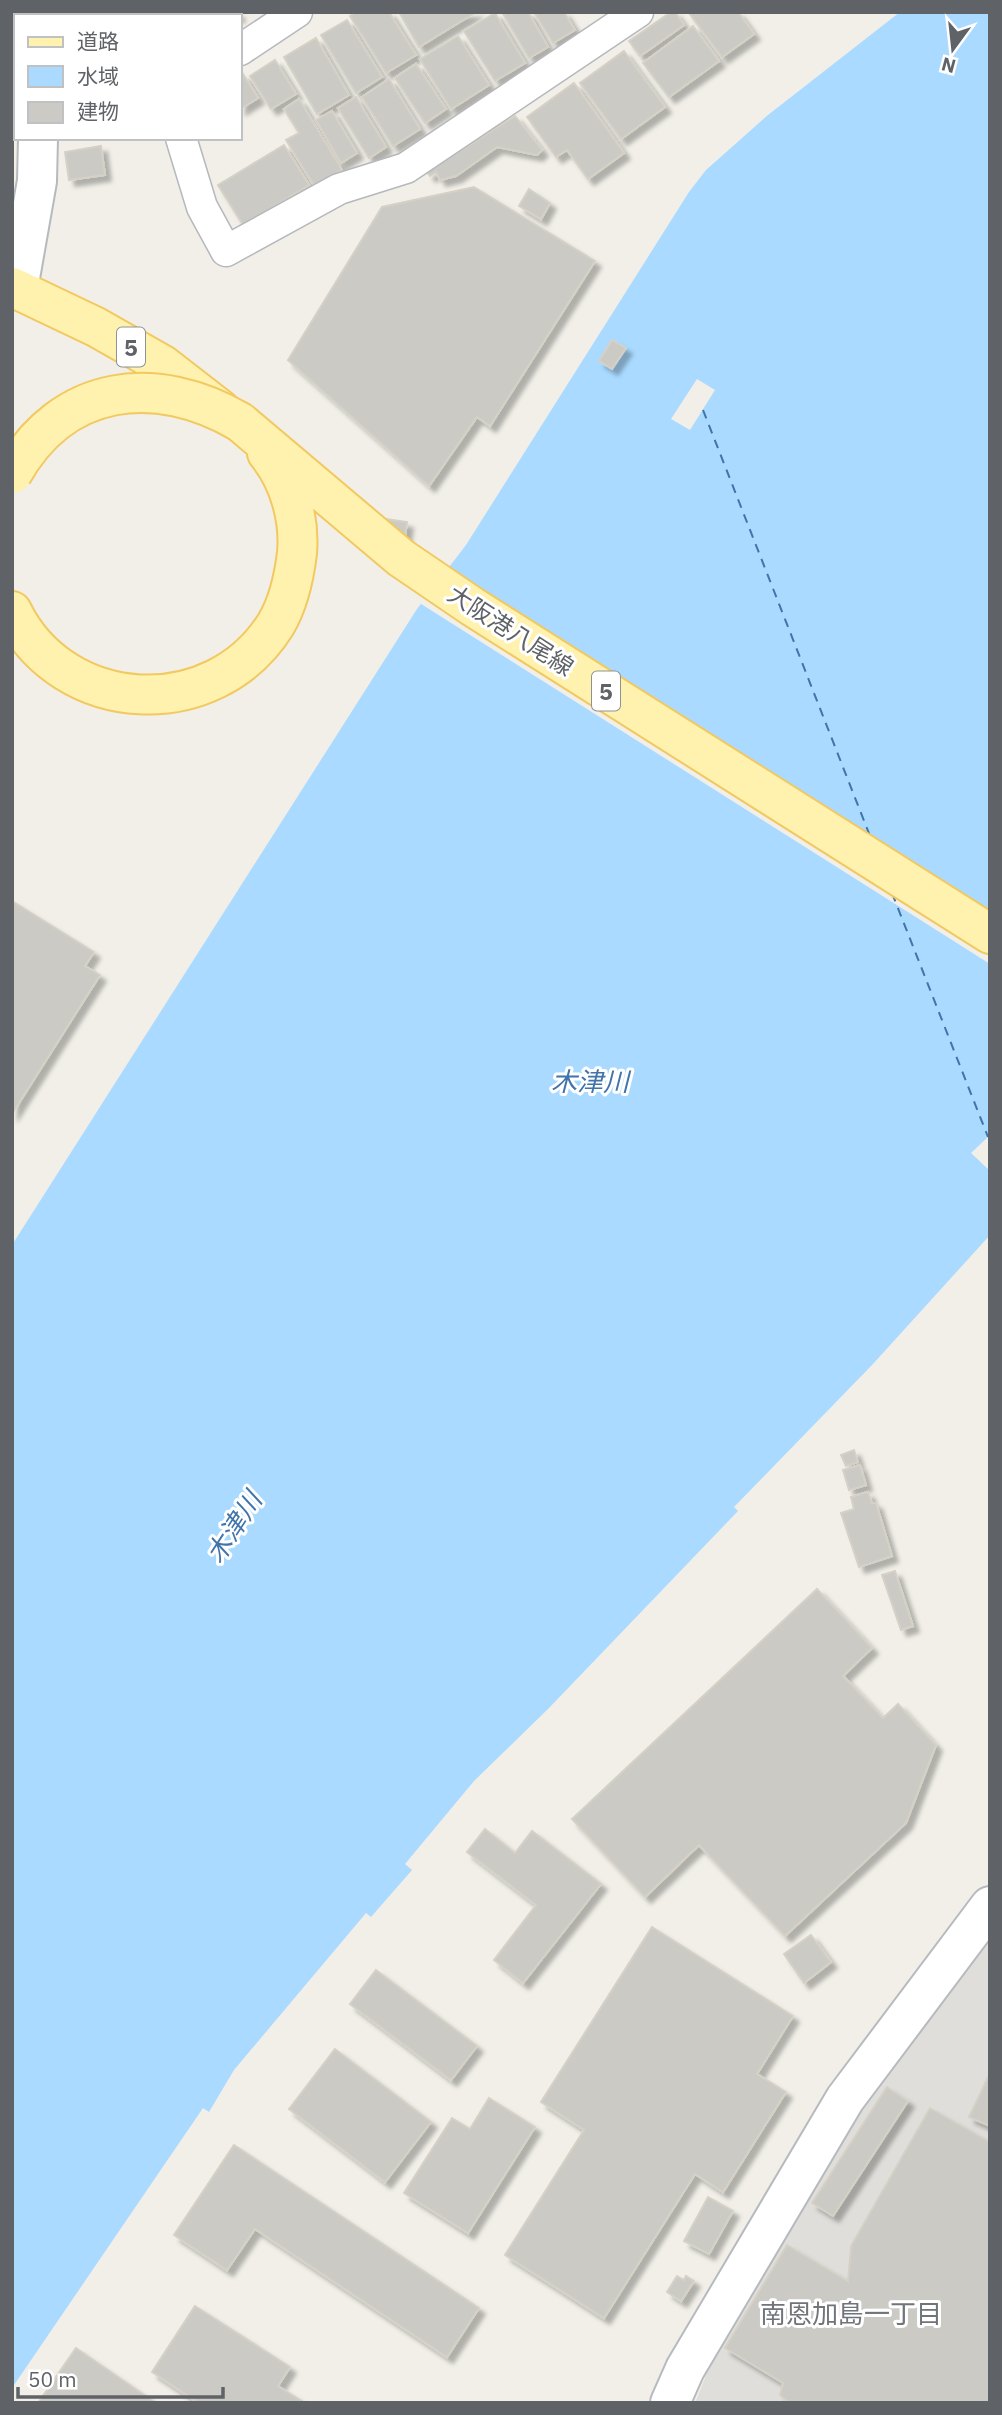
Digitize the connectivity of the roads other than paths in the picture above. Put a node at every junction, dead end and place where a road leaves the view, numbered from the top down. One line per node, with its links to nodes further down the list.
1 (638, 12): 5 (street)
2 (292, 14): 3 (street)
3 (242, 49)
4 (38, 140): 6 (street)
5 (181, 140)
6 (15, 288): 8 (main road, 大阪港八尾線 / 5)
7 (12, 476): 8 (main road, 大阪港八尾線 / 5, bridge); 9 (main road, 大阪港八尾線 / 5, bridge)
8 (12, 613)
9 (990, 934)
10 (990, 1906): 11 (street)
11 (670, 2403)

